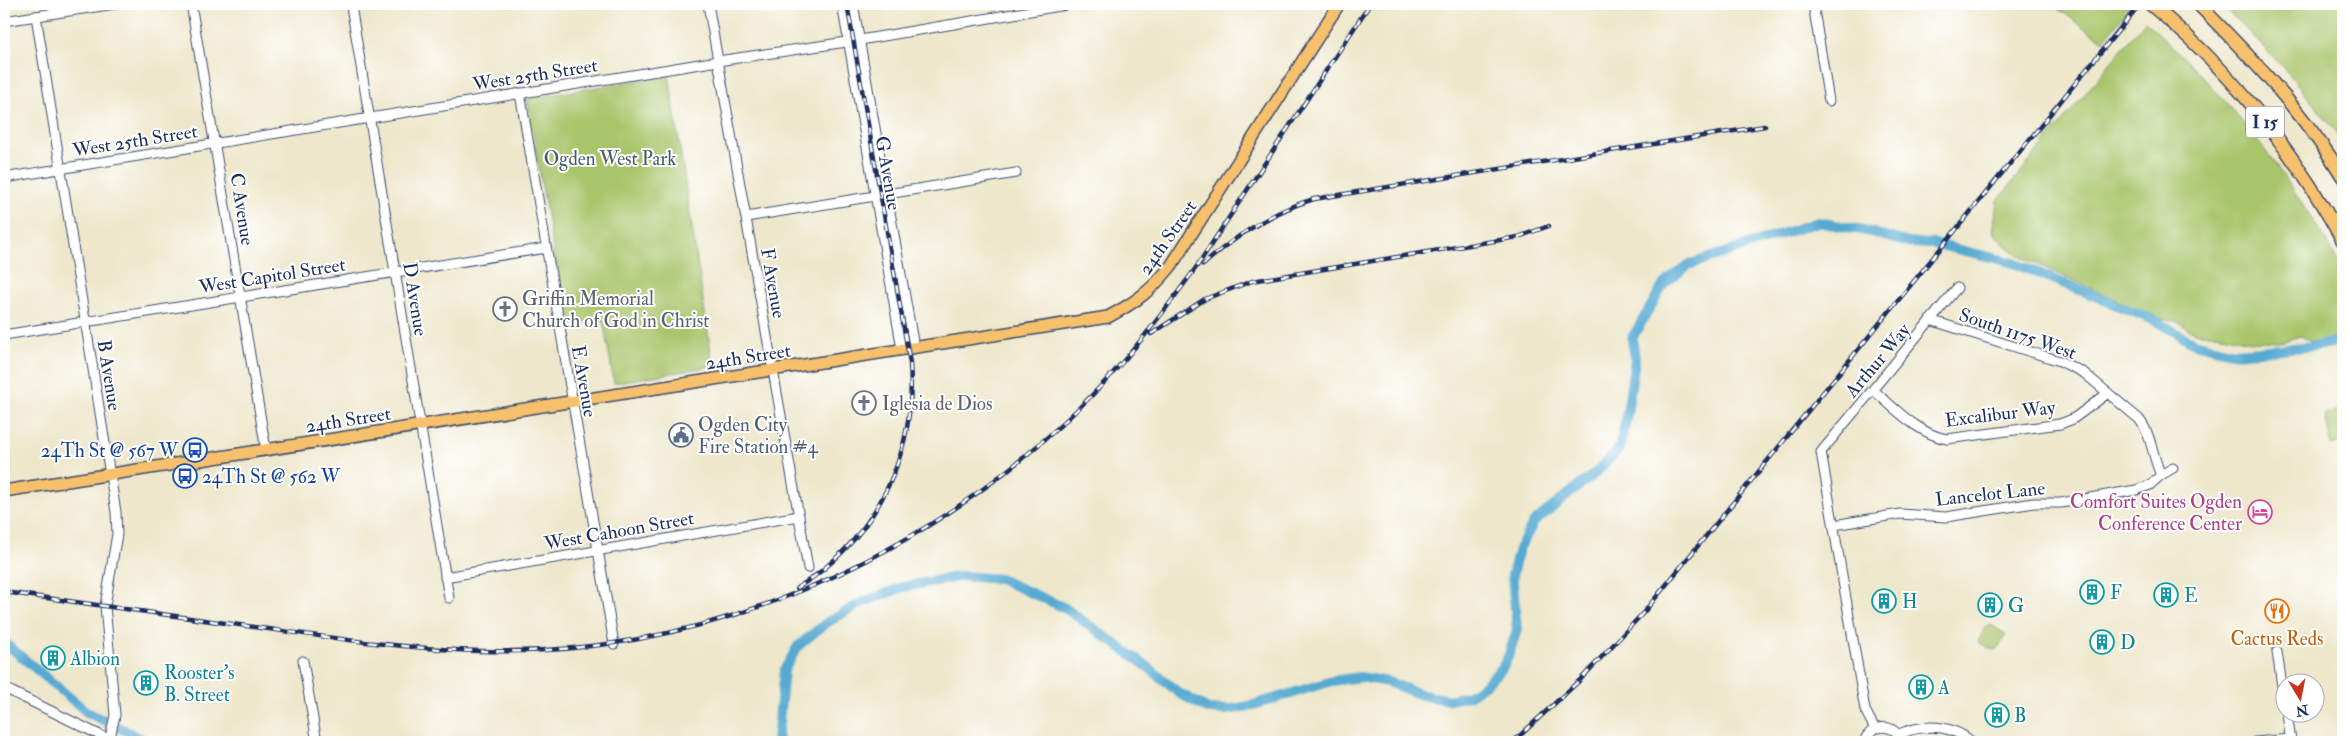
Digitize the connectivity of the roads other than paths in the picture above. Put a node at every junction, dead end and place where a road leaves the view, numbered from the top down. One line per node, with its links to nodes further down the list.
1 (116, 4): 12 (street)
2 (191, 4): 20 (street, C Avenue)
3 (708, 4): 16 (street, F Avenue)
4 (842, 4): 15 (street, G Avenue)
5 (853, 4): 14 (street, G Avenue)
6 (1072, 4): 14 (street, West 25th Street)
7 (1340, 4): 36 (main road, 24th Street)
8 (1813, 4): 18 (street)
9 (2150, 4): 28 (highway, I 15)
10 (2198, 4): 23 (highway, I 15)
11 (351, 6): 19 (street, D Avenue)
12 (36, 16): 13 (street); 21 (street, B Avenue)
13 (4, 21)
14 (860, 40): 15 (street, West 25th Street); 25 (street, G Avenue)
15 (849, 42): 16 (street, West 25th Street); 26 (street, G Avenue)
16 (718, 61): 17 (street, West 25th Street); 27 (street, F Avenue)
17 (520, 93): 19 (street, West 25th Street); 29 (street, E Avenue)
18 (1830, 101)
19 (369, 118): 20 (street, West 25th Street); 30 (street, D Avenue)
20 (216, 143): 21 (street, West 25th Street); 32 (street, C Avenue)
21 (61, 168): 24 (street, West 25th Street); 34 (street, B Avenue)
22 (1016, 173): 25 (street)
23 (2343, 177)
24 (4, 178)
25 (887, 193): 26 (street); 36 (street, G Avenue)
26 (876, 195): 27 (street); 37 (street, G Avenue)
27 (746, 217): 38 (street, F Avenue)
28 (2343, 241)
29 (546, 248): 30 (street, West Capitol Street); 41 (street, E Avenue)
30 (395, 272): 32 (street, West Capitol Street); 42 (street, D Avenue)
31 (1957, 288): 33 (street, Arthur Way)
32 (241, 297): 34 (street, West Capitol Street); 43 (street, C Avenue)
33 (1930, 320): 39 (street, Arthur Way); 40 (street, South 1175 West)
34 (85, 322): 35 (street, West Capitol Street); 45 (street, B Avenue)
35 (4, 335)
36 (914, 347): 37 (main road, 24th Street)
37 (902, 349): 38 (main road, 24th Street)
38 (773, 370): 41 (main road, 24th Street); 48 (street, F Avenue)
39 (1873, 390): 40 (street, Excalibur Way); 49 (street, Arthur Way)
40 (2108, 393): 46 (street, South 1175 West)
41 (572, 402): 42 (main road, 24th Street); 50 (street, E Avenue)
42 (420, 426): 43 (main road, 24th Street); 52 (street, D Avenue)
43 (266, 450): 45 (main road, 24th Street)
44 (2173, 468): 46 (street, Lancelot Lane)
45 (110, 475): 47 (main road, 24th Street); 63 (street, B Avenue)
46 (2161, 475): 49 (street, Lancelot Lane)
47 (4, 491)
48 (799, 516): 50 (street, West Cahoon Street); 51 (street, F Avenue)
49 (1834, 525): 60 (street)
50 (598, 550): 52 (street, West Cahoon Street); 54 (street, E Avenue)
51 (808, 568)
52 (446, 577): 53 (street, D Avenue)
53 (449, 598)
54 (614, 644)
55 (2277, 652): 57 (street)
56 (303, 661): 64 (street)
57 (2280, 674)
58 (4, 688): 63 (street)
59 (2289, 724): 62 (street)
60 (1875, 728): 61 (street); 65 (street)
61 (1900, 738): 66 (street)
62 (2291, 740): 67 (street)
63 (111, 742)
64 (317, 742)
65 (1864, 742)
66 (1972, 742)
67 (2255, 742)

